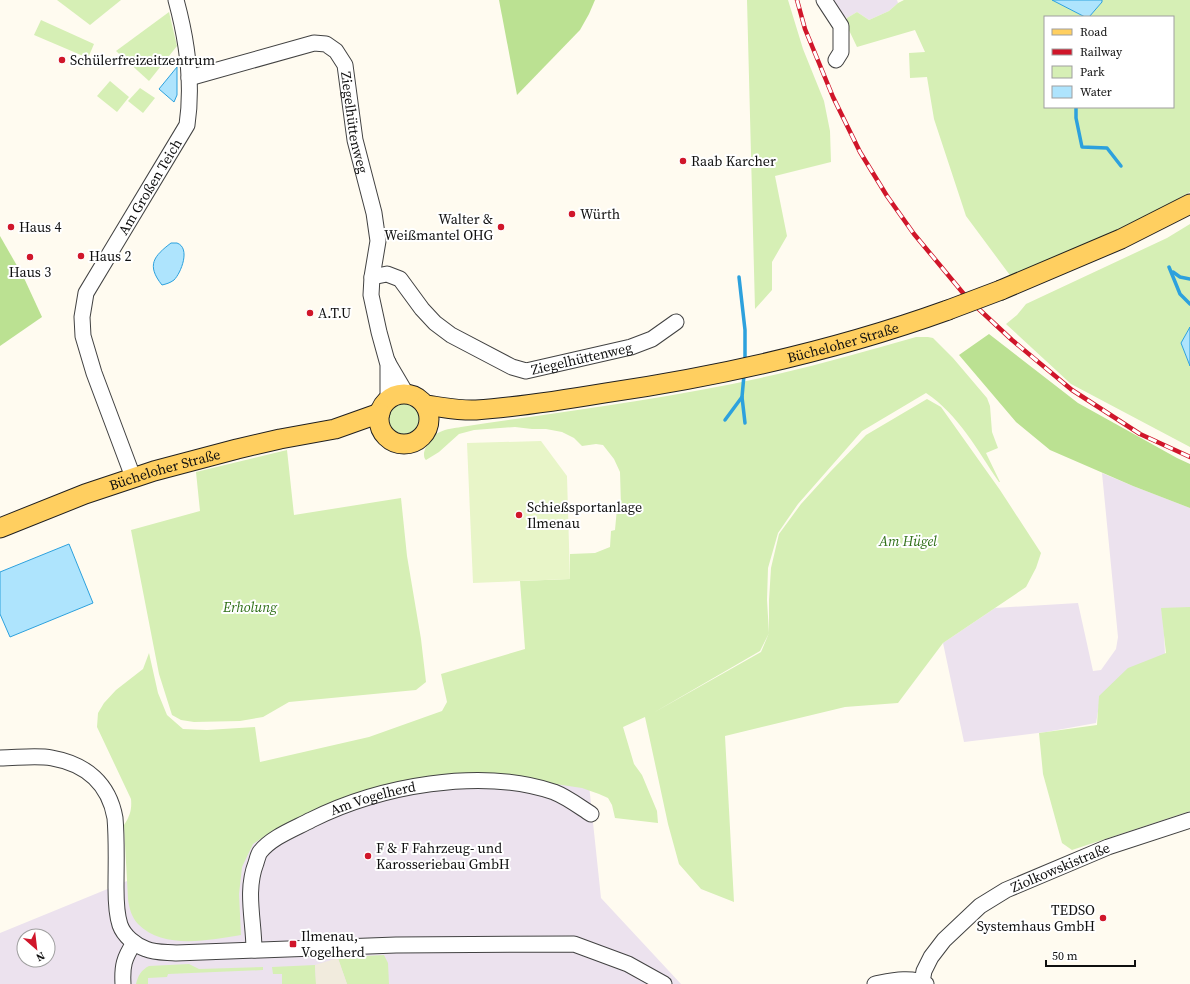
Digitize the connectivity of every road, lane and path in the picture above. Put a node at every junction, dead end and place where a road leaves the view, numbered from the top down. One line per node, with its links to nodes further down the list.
1 (176, 0): 4 (street, Am Großen Teich)
2 (824, 0): 3 (street)
3 (836, 60)
4 (189, 78): 6 (street, Ziegelhüttenweg); 16 (street, Am Großen Teich)
5 (1190, 204): 12 (main road, Bücheloher Straße, bridge)
6 (372, 277): 7 (street, Ziegelhüttenweg); 8 (street, Ziegelhüttenweg)
7 (676, 322)
8 (388, 361): 9 (street, Ziegelhüttenweg); 11 (street, Ziegelhüttenweg)
9 (407, 395): 10 (main road, Bücheloher Straße); 11 (main road, Bücheloher Straße)
10 (425, 406): 12 (main road, Bücheloher Straße); 13 (main road)
11 (384, 407): 14 (main road, Bücheloher Straße); 15 (main road)
12 (475, 410): 13 (main road, Bücheloher Straße)
13 (429, 425): 15 (main road, Bücheloher Straße)
14 (335, 429): 15 (main road, Bücheloher Straße); 16 (main road, Bücheloher Straße)
15 (384, 433)
16 (134, 477): 17 (main road, Bücheloher Straße)
17 (0, 528)
18 (0, 758): 21 (street)
19 (591, 814): 22 (street, Am Vogelherd)
20 (1190, 820): 23 (street, Ziolkowskistraße)
21 (134, 943): 22 (street); 24 (street)
22 (254, 950): 25 (street)
23 (924, 983): 26 (street)
24 (122, 984)
25 (664, 984)
26 (875, 984)

